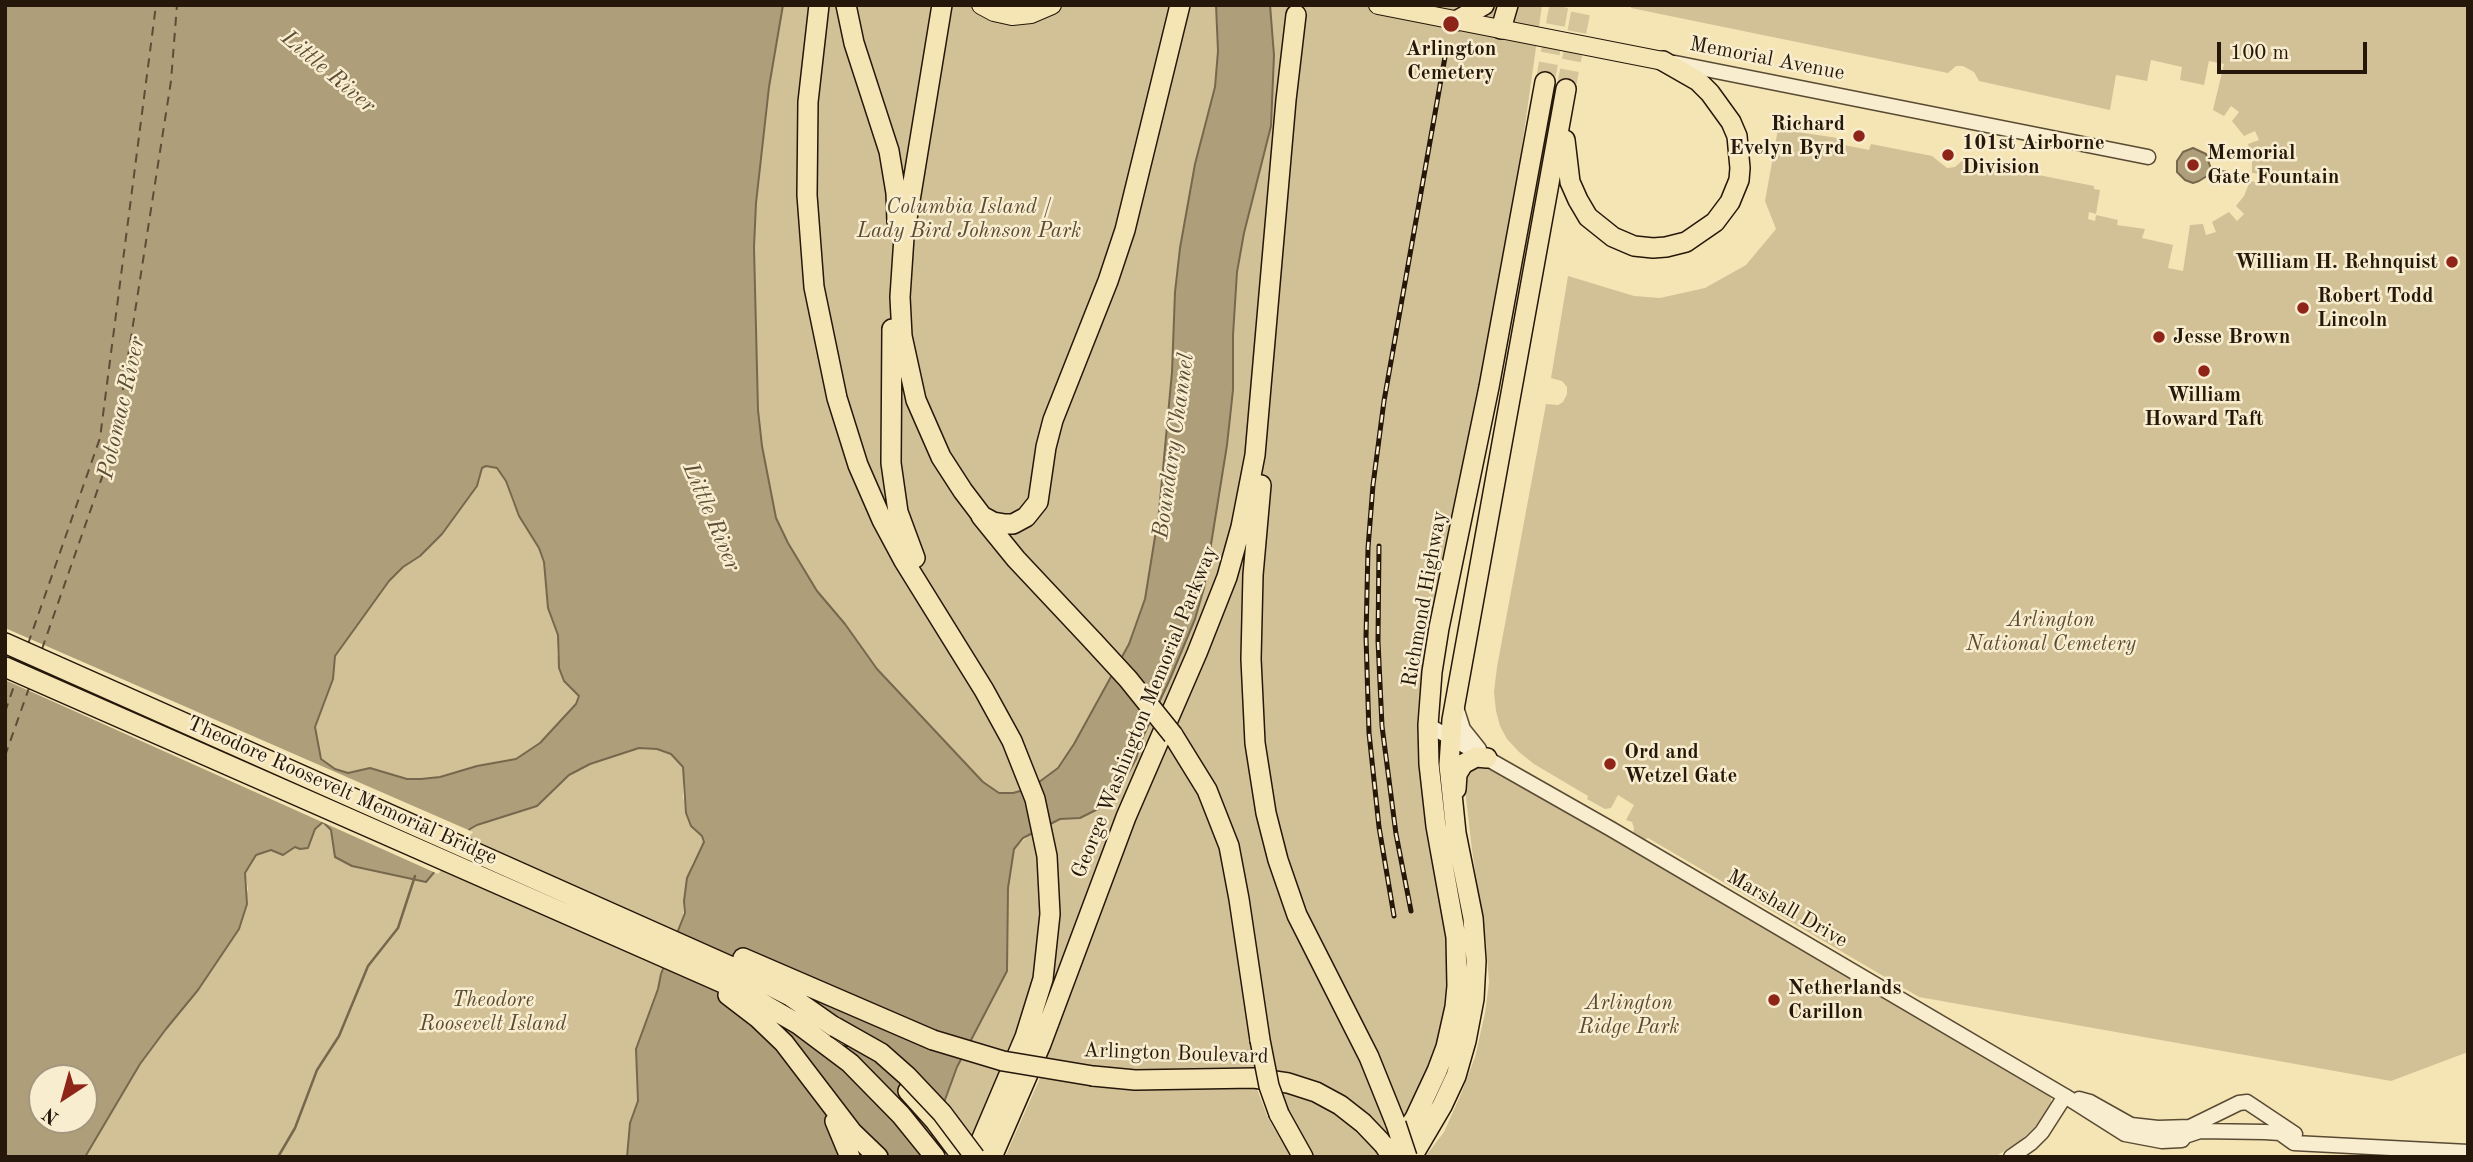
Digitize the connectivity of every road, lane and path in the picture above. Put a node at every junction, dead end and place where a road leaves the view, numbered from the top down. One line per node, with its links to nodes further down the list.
1 (818, 5): 24 (highway, George Washington Memorial Parkway)
2 (846, 5): 18 (highway)
3 (942, 5): 14 (highway)
4 (949, 5): 14 (highway)
5 (981, 5): 6 (main road)
6 (1052, 5)
7 (1180, 5): 21 (highway)
8 (1378, 5): 12 (main road, Memorial Avenue)
9 (1484, 5): 12 (highway)
10 (1508, 5): 13 (highway)
11 (1296, 15): 20 (highway, George Washington Memorial Parkway)
12 (1456, 20): 13 (main road, Memorial Avenue)
13 (1502, 29): 15 (main road, Memorial Avenue)
14 (939, 31): 18 (highway)
15 (1663, 61): 17 (street, Memorial Avenue); 25 (highway)
16 (1545, 82): 26 (highway, Richmond Highway)
17 (2148, 157)
18 (901, 269): 19 (highway)
19 (900, 298): 21 (highway); 24 (highway)
20 (1260, 394): 44 (highway, George Washington Memorial Parkway); 46 (highway, bridge)
21 (975, 507): 45 (highway, bridge)
22 (5, 643): 30 (highway, Theodore Roosevelt Memorial Bridge)
23 (5, 667): 31 (highway, Theodore Roosevelt Memorial Bridge)
24 (973, 671): 43 (highway, George Washington Memorial Parkway)
25 (1455, 702): 27 (highway); 28 (street, Marshall Drive)
26 (1428, 725): 27 (street, Marshall Drive); 38 (highway, Richmond Highway)
27 (1451, 738): 28 (street, Marshall Drive); 29 (highway)
28 (1487, 758): 29 (highway); 35 (street, Marshall Drive)
29 (1453, 811): 46 (highway)
30 (469, 848): 32 (highway, Theodore Roosevelt Memorial Bridge); 33 (highway, Theodore Roosevelt Memorial Bridge)
31 (660, 956): 34 (highway, Theodore Roosevelt Memorial Bridge); 41 (highway, Theodore Roosevelt Memorial Bridge)
32 (820, 992): 38 (highway, Arlington Boulevard, bridge)
33 (835, 1027): 42 (highway, Theodore Roosevelt Memorial Bridge, bridge); 43 (highway, bridge)
34 (822, 1092): 39 (highway); 40 (highway)
35 (2065, 1096): 36 (street, Marshall Drive); 36 (street, Marshall Drive); 47 (street)
36 (2307, 1144): 37 (street, Marshall Drive)
37 (2468, 1152)
38 (1388, 1153)
39 (850, 1157)
40 (878, 1157)
41 (934, 1157)
42 (961, 1157)
43 (974, 1157)
44 (992, 1157)
45 (1303, 1157)
46 (1409, 1157)
47 (2011, 1157)

